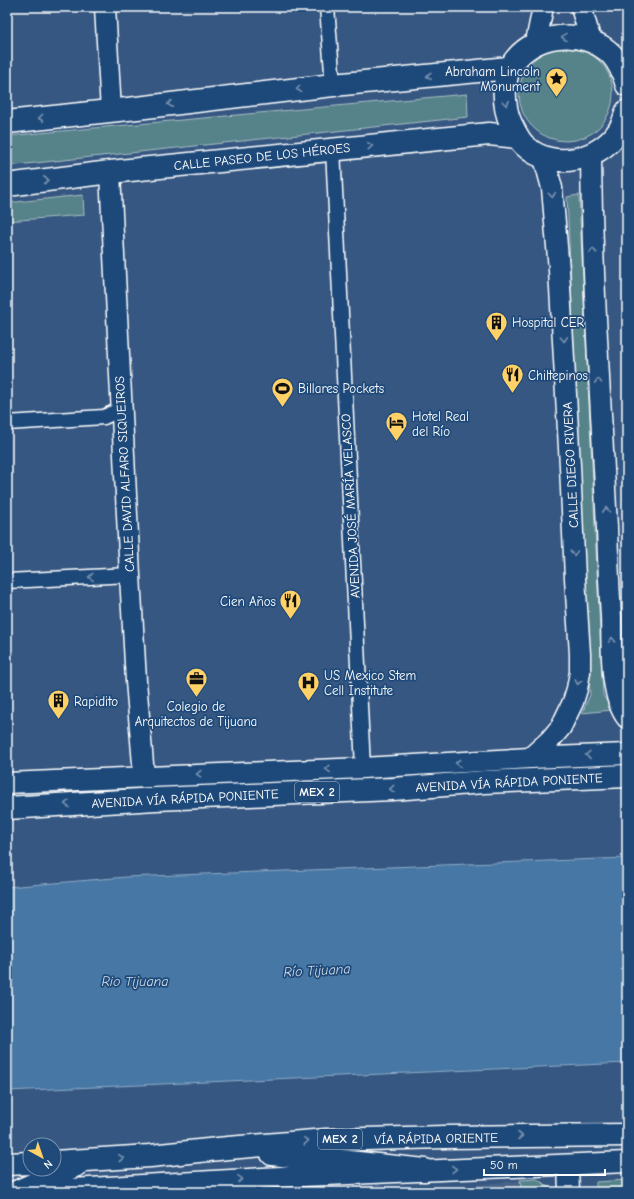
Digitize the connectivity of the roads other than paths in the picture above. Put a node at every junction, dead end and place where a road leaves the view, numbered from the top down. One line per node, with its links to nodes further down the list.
1 (105, 7): 11 (street)
2 (327, 7): 9 (street)
3 (542, 7): 6 (street)
4 (581, 7): 5 (street)
5 (591, 41): 6 (main road, one-way to 6); 7 (main road)
6 (536, 42): 8 (main road)
7 (620, 55): 10 (main road)
8 (510, 68): 9 (main road, one-way to 9); 14 (main road, one-way to 14)
9 (333, 85): 11 (main road, one-way to 11)
10 (627, 85)
11 (111, 111): 13 (main road, one-way to 13)
12 (625, 120): 16 (main road)
13 (7, 122)
14 (517, 137): 15 (main road, CALLE PASEO DE LOS HÉROES, one-way to 14); 17 (main road)
15 (333, 149): 18 (main road, CALLE PASEO DE LOS HÉROES); 27 (street, AVENIDA JOSÉ MARÍA VELASCO)
16 (591, 154): 17 (main road); 24 (street, one-way to 16)
17 (544, 158): 26 (street, CALLE DIEGO RIVERA, one-way to 26)
18 (110, 172): 19 (main road, CALLE PASEO DE LOS HÉROES, one-way to 18); 20 (street, CALLE DAVID ALFARO SIQUEIROS)
19 (7, 185)
20 (116, 416): 21 (street); 22 (street, CALLE DAVID ALFARO SIQUEIROS)
21 (7, 423)
22 (130, 575): 23 (street, one-way to 23); 28 (street, CALLE DAVID ALFARO SIQUEIROS)
23 (7, 581)
24 (627, 718)
25 (627, 754): 26 (street, AVENIDA VÍA RÁPIDA PONIENTE, one-way to 26)
26 (530, 758): 27 (street, AVENIDA VÍA RÁPIDA PONIENTE, one-way to 27)
27 (363, 768): 28 (street, AVENIDA VÍA RÁPIDA PONIENTE, one-way to 28)
28 (144, 776): 30 (street, AVENIDA VÍA RÁPIDA PONIENTE)
29 (627, 776): 31 (main road, AVENIDA VÍA RÁPIDA PONIENTE / MEX 2, one-way to 31)
30 (7, 783)
31 (7, 808)
32 (627, 1135): 33 (main road, VÍA RÁPIDA ORIENTE / MEX 2, one-way to 32)
33 (228, 1148): 34 (main road, VÍA RÁPIDA ORIENTE / MEX 2, one-way to 33); 40 (main road)
34 (88, 1160): 35 (main road, VÍA RÁPIDA ORIENTE / MEX 2); 42 (main road)
35 (62, 1162)
36 (627, 1162): 39 (street)
37 (22, 1163): 38 (main road)
38 (7, 1164)
39 (568, 1165): 40 (street, one-way to 39); 44 (street)
40 (425, 1170): 41 (street, one-way to 40)
41 (138, 1188): 43 (street)
42 (16, 1192)
43 (19, 1192)
44 (569, 1192)

